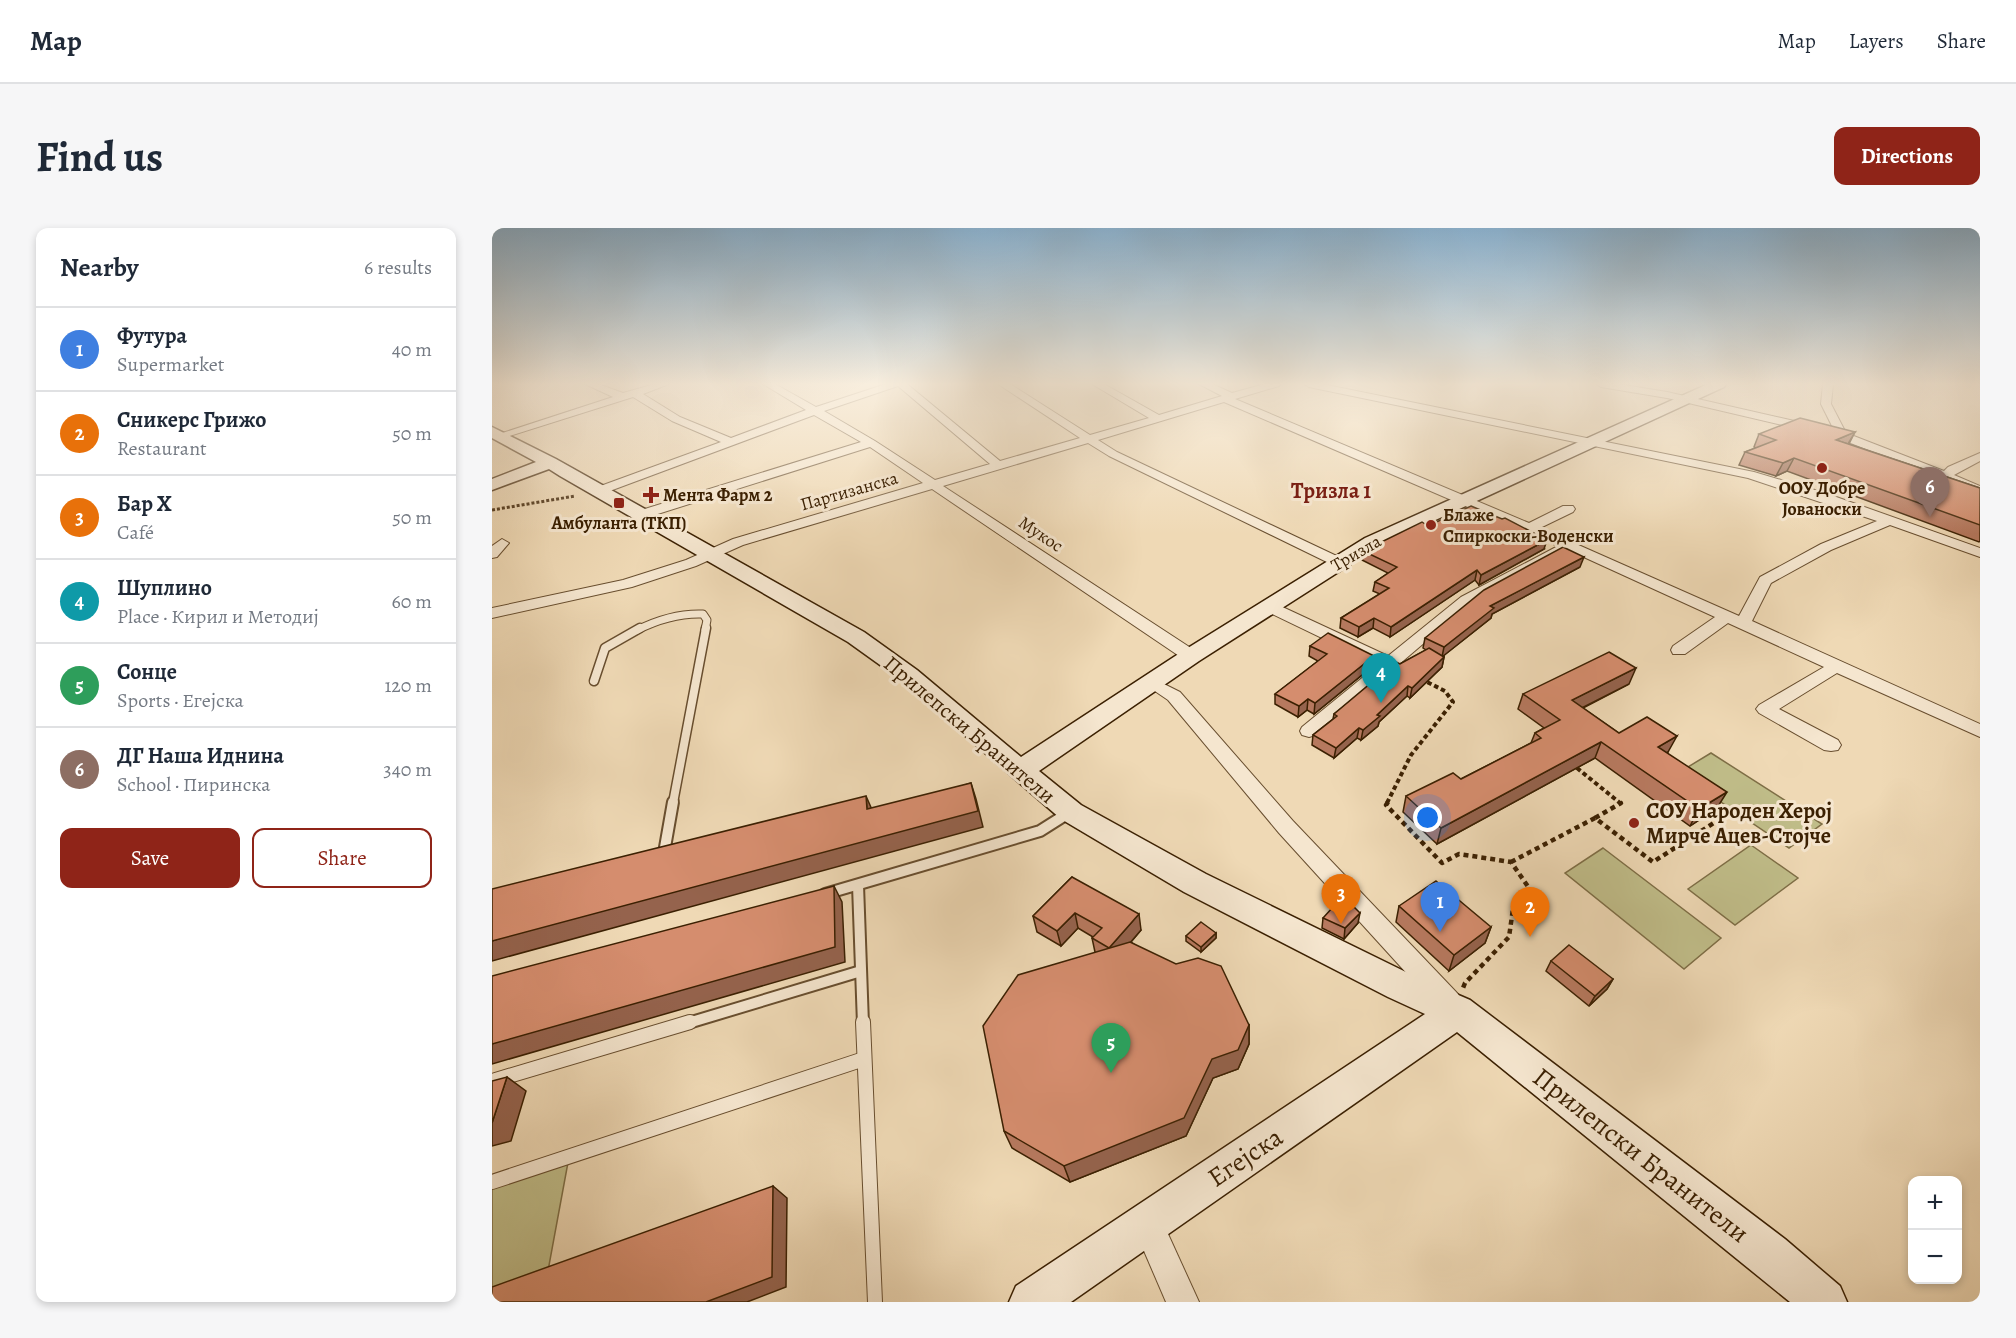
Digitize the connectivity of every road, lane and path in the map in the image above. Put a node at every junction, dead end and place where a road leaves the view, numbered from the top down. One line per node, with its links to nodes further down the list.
1 (496, 434): 18 (street, Прилепски Бранители)
2 (712, 434): 15 (street)
3 (752, 434): 15 (street)
4 (856, 434): 16 (street, Мукос)
5 (961, 434): 19 (street)
6 (1080, 434): 13 (street)
7 (1109, 434): 13 (street, Партизанска)
8 (1302, 434): 26 (street)
9 (1558, 434): 14 (street)
10 (1605, 434): 14 (street, Тризла)
11 (1839, 434): 12 (street)
12 (1842, 435): 20 (street)
13 (1089, 440): 19 (street, Партизанска); 37 (street)
14 (1592, 441): 26 (street, Тризла); 30 (street)
15 (731, 442): 25 (street)
16 (871, 443): 23 (street, Мукос); 29 (street)
17 (1980, 457): 20 (street)
18 (546, 461): 21 (street); 22 (street); 25 (street, Прилепски Бранители)
19 (999, 466): 23 (street, Партизанска)
20 (1948, 475): 24 (street)
21 (492, 480)
22 (492, 485)
23 (933, 486): 36 (street, Партизанска); 43 (street, Мукос)
24 (1980, 490)
25 (599, 491): 28 (path); 29 (street, Прилепски Бранители)
26 (1463, 499): 31 (street); 37 (street, Тризла)
27 (1568, 509): 31 (street)
28 (492, 510)
29 (640, 515): 36 (street, Прилепски Бранители)
30 (1888, 521): 34 (street); 41 (street)
31 (1529, 528): 33 (street)
32 (502, 543): 35 (street)
33 (1567, 545): 40 (street); 44 (street)
34 (1980, 553)
35 (492, 554)
36 (711, 554): 39 (street, Партизанска); 52 (street, Прилепски Бранители)
37 (1338, 562): 38 (street, Тризла)
38 (1270, 607): 43 (street, Тризла); 44 (street)
39 (492, 612)
40 (1727, 616): 41 (street); 42 (street)
41 (1743, 624): 45 (street)
42 (1679, 650)
43 (1191, 656): 47 (street, Тризла)
44 (1390, 664): 48 (street); 59 (path)
45 (1835, 667): 49 (street); 50 (street)
46 (594, 681): 57 (lane)
47 (1152, 683): 52 (street, Тризла); 63 (street, Прилепски Бранители)
48 (1309, 731)
49 (1980, 731)
50 (1831, 745)
51 (1577, 768): 55 (path)
52 (1020, 771): 54 (street, Прилепски Бранители)
53 (1734, 810): 55 (path)
54 (1071, 812): 60 (lane); 63 (street, Прилепски Бранители)
55 (1595, 818): 59 (path)
56 (675, 850): 57 (lane)
57 (664, 853): 58 (lane)
58 (652, 856)
59 (1511, 862): 63 (path)
60 (858, 885): 61 (lane); 62 (lane)
61 (812, 897)
62 (861, 971): 64 (lane); 65 (lane)
63 (1457, 1011): 67 (street, Егејска); 71 (street, Прилепски Бранители)
64 (864, 1059): 66 (lane); 68 (lane)
65 (492, 1081)
66 (492, 1182)
67 (1147, 1223): 69 (street, Егејска); 70 (street)
68 (875, 1302)
69 (1032, 1302)
70 (1183, 1302)
71 (1824, 1302)

